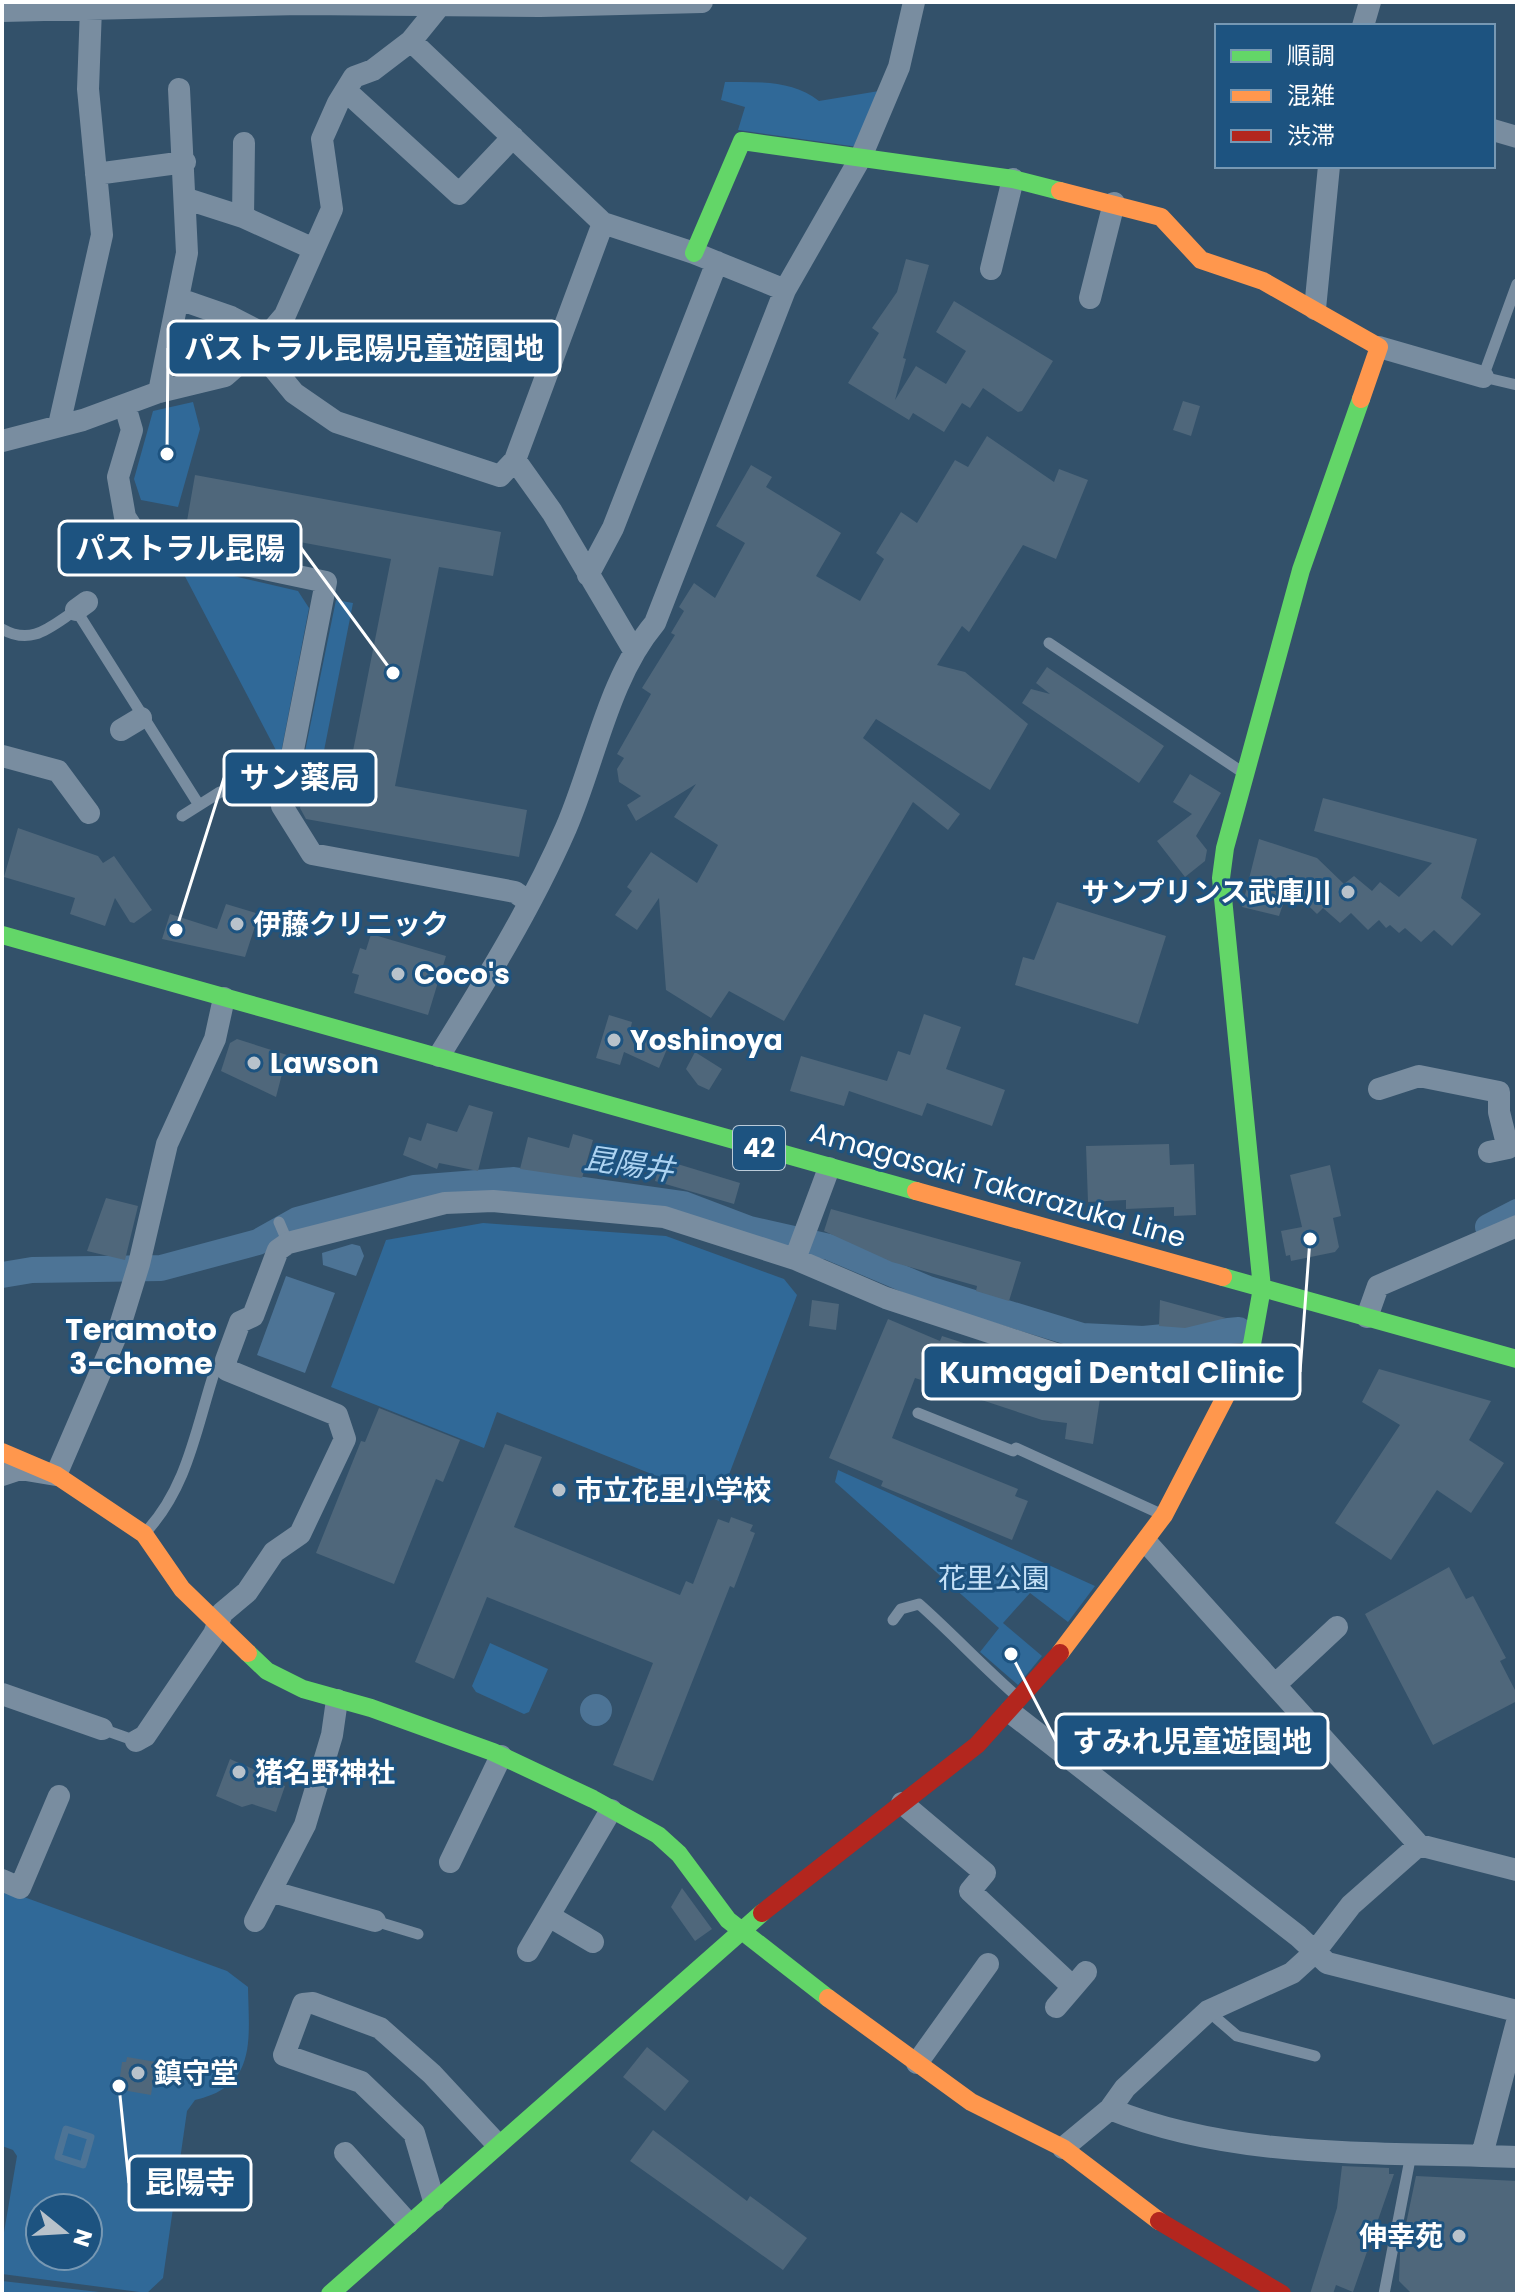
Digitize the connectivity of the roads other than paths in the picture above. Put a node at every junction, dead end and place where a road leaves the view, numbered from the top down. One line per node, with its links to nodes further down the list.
1 (702, 2): 4 (street)
2 (914, 2): 15 (street)
3 (1370, 2): 7 (street)
4 (441, 4): 5 (street); 8 (street)
5 (91, 8): 6 (street); 18 (street)
6 (2, 11)
7 (1364, 24)
8 (411, 41): 10 (street); 12 (street)
9 (179, 89): 16 (street)
10 (346, 91): 12 (street); 24 (street)
11 (1495, 131): 13 (street)
12 (513, 137): 23 (street)
13 (1517, 137)
14 (244, 143): 22 (street)
15 (861, 157): 19 (street); 25 (street); 29 (street)
16 (185, 162): 18 (street); 20 (street)
17 (1329, 168): 32 (street)
18 (96, 174): 39 (street)
19 (1013, 179): 21 (street); 27 (street)
20 (187, 199): 22 (street); 31 (street)
21 (1114, 203): 30 (street); 32 (street)
22 (243, 217): 24 (street)
23 (603, 223): 25 (street); 41 (street)
24 (314, 249): 33 (street)
25 (694, 253): 26 (street)
26 (717, 262): 29 (street); 42 (street)
27 (991, 269)
28 (1517, 284): 35 (lane)
29 (785, 290): 45 (street)
30 (1090, 298)
31 (179, 299): 33 (street); 37 (street)
32 (1315, 309): 34 (street)
33 (261, 341): 37 (street); 41 (street)
34 (1379, 347): 35 (street); 49 (street)
35 (1483, 377): 36 (lane)
36 (1517, 385)
37 (159, 392): 38 (street)
38 (125, 406): 39 (street); 54 (street)
39 (59, 425): 40 (street)
40 (2, 441)
41 (515, 460): 42 (street)
42 (588, 575): 45 (street)
43 (2, 629): 46 (lane)
44 (1049, 643): 49 (lane)
45 (633, 649): 54 (street)
46 (141, 718): 47 (street); 51 (lane)
47 (121, 730)
48 (2, 756): 52 (street)
49 (1245, 774): 66 (street)
50 (220, 792): 51 (lane)
51 (199, 805): 53 (lane)
52 (89, 813)
53 (182, 816)
54 (529, 902): 57 (street)
55 (2, 935): 56 (street, Amagasaki Takarazuka Line / 42)
56 (224, 998): 57 (street, Amagasaki Takarazuka Line / 42); 74 (street)
57 (439, 1056): 61 (street, Amagasaki Takarazuka Line / 42)
58 (1379, 1089): 59 (street)
59 (1508, 1093): 60 (street)
60 (1489, 1152)
61 (829, 1168): 65 (street); 66 (street, Amagasaki Takarazuka Line / 42)
62 (279, 1222): 64 (lane)
63 (1517, 1226): 67 (street)
64 (288, 1243): 65 (street); 70 (street)
65 (793, 1263): 69 (street)
66 (1262, 1288): 67 (street, Amagasaki Takarazuka Line / 42); 69 (street)
67 (1367, 1317): 68 (street, Amagasaki Takarazuka Line / 42)
68 (1517, 1359)
69 (1240, 1362): 75 (street)
70 (227, 1370): 76 (lane); 79 (street)
71 (918, 1413): 75 (lane)
72 (2, 1452): 74 (street)
73 (2, 1475): 74 (street)
74 (56, 1475): 76 (street)
75 (1164, 1515): 77 (street)
76 (144, 1534): 79 (street)
77 (1147, 1543): 81 (street); 84 (street)
78 (893, 1620): 84 (lane)
79 (219, 1623): 83 (street); 86 (street)
80 (1337, 1627): 81 (street)
81 (1275, 1685): 91 (street)
82 (2, 1694): 85 (street)
83 (337, 1700): 87 (street); 95 (street)
84 (1016, 1706): 89 (street); 103 (street)
85 (102, 1729): 86 (lane)
86 (136, 1741)
87 (501, 1756): 90 (street); 92 (street)
88 (59, 1796): 94 (street)
89 (902, 1803): 99 (street); 105 (street)
90 (611, 1810): 96 (street); 99 (street)
91 (1419, 1845): 93 (street); 103 (street)
92 (450, 1862)
93 (1517, 1870)
94 (2, 1880)
95 (273, 1892): 97 (street); 98 (street)
96 (549, 1916): 101 (street); 102 (street)
97 (255, 1921)
98 (375, 1921): 100 (lane)
99 (741, 1930): 110 (street); 112 (street)
100 (418, 1934)
101 (593, 1942)
102 (528, 1951)
103 (1314, 1953): 106 (street); 107 (street)
104 (988, 1964): 110 (street)
105 (1056, 2007)
106 (1208, 2011): 109 (lane); 111 (street)
107 (1517, 2011)
108 (1517, 2022): 116 (street)
109 (1315, 2056)
110 (917, 2063): 113 (street)
111 (1110, 2109): 113 (street); 115 (street)
112 (497, 2144): 118 (street); 118 (street)
113 (1063, 2148): 121 (street)
114 (345, 2153): 119 (street)
115 (1411, 2154): 116 (street); 122 (lane)
116 (1482, 2155): 117 (street)
117 (1517, 2157)
118 (434, 2201): 119 (street)
119 (408, 2223): 120 (street)
120 (330, 2294)
121 (1282, 2294)
122 (1384, 2294)

